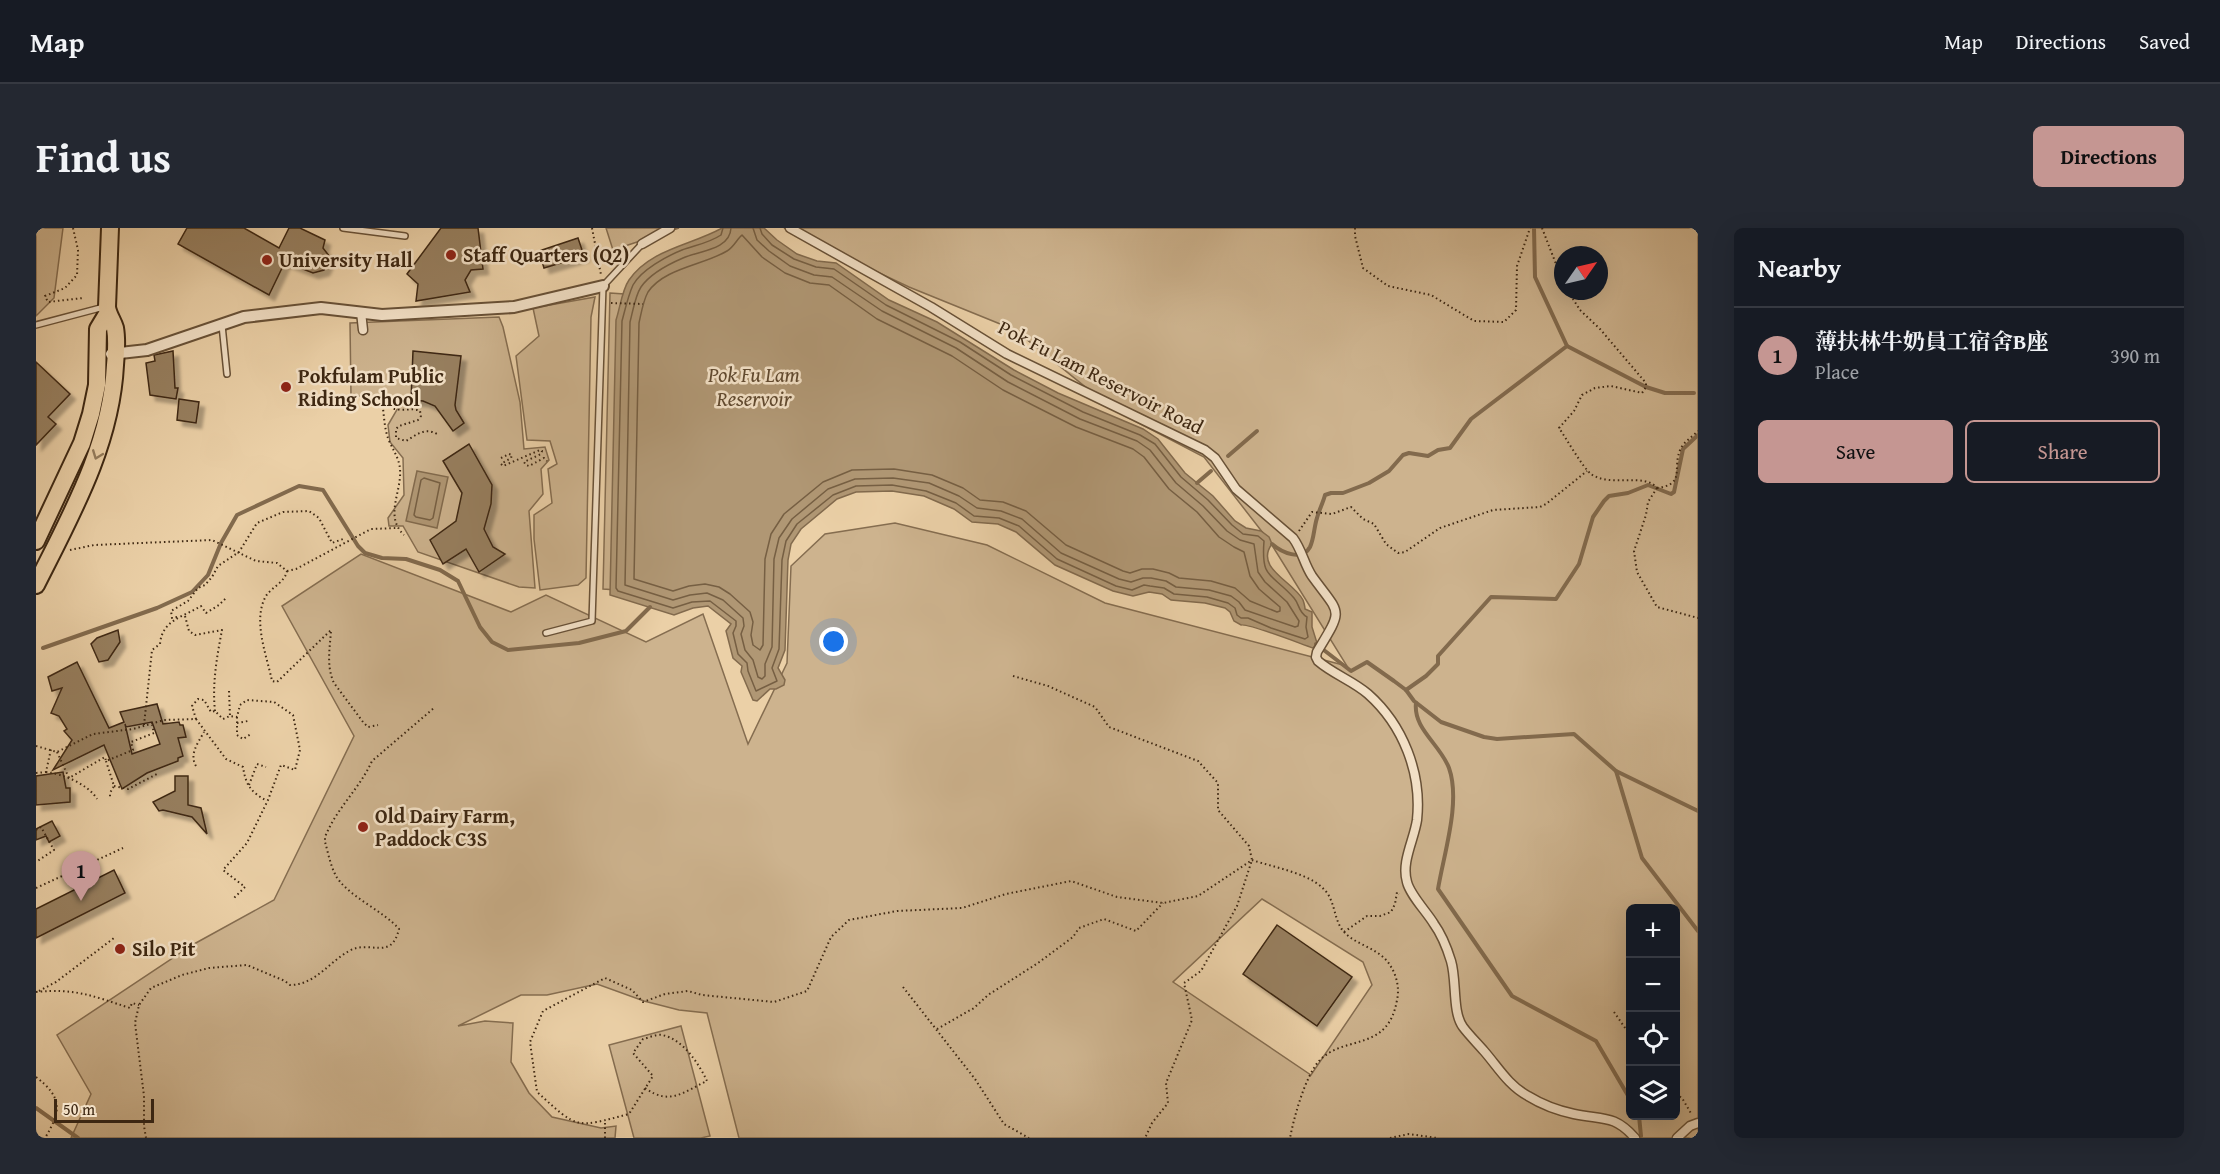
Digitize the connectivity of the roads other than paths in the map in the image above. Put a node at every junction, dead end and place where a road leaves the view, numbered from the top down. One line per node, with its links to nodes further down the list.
1 (110, 228): 8 (main road)
2 (343, 228): 5 (lane)
3 (670, 228): 6 (street)
4 (790, 228): 19 (street, Pok Fu Lam Reservoir Road)
5 (405, 236)
6 (642, 244): 7 (lane)
7 (603, 286): 9 (street); 17 (lane)
8 (107, 311): 11 (lane); 13 (main road)
9 (360, 312): 10 (street); 12 (street)
10 (222, 323): 13 (street); 14 (lane)
11 (36, 325)
12 (363, 330)
13 (107, 354): 15 (main road); 16 (main road, one-way to 16)
14 (227, 374)
15 (36, 541)
16 (36, 585)
17 (546, 633)
18 (1697, 1123): 20 (street)
19 (1635, 1138)
20 (1677, 1138)

